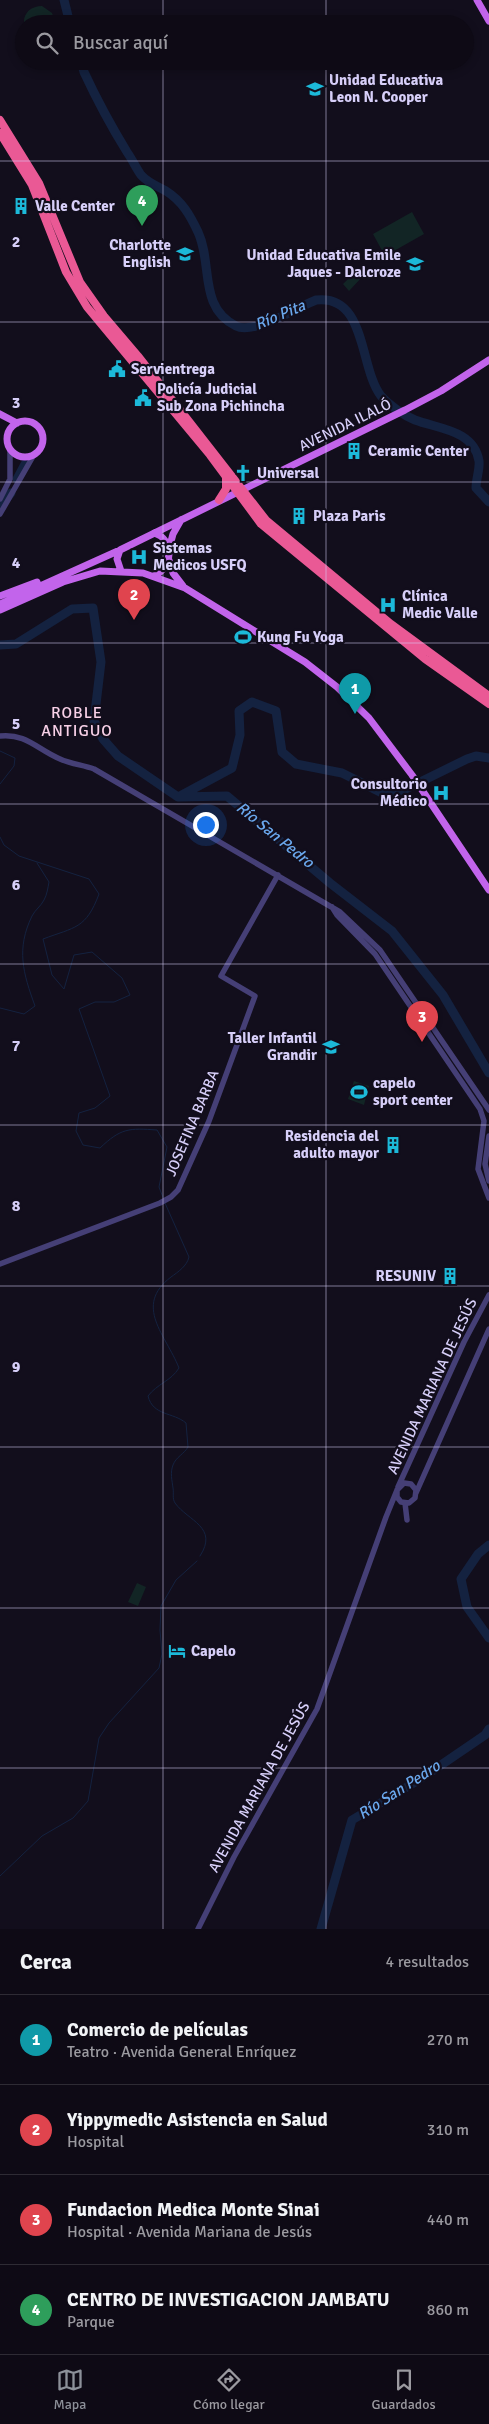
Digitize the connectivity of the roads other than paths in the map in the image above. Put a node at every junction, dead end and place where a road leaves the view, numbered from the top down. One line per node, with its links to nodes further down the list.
1 (477, 0): 2 (main road)
2 (489, 21)
3 (0, 120): 5 (highway)
4 (0, 133): 5 (highway)
5 (100, 317): 13 (highway); 14 (highway)
6 (489, 360): 14 (main road, AVENIDA ILALÓ)
7 (0, 414): 8 (main road)
8 (17, 423): 10 (main road); 12 (main road)
9 (0, 429): 10 (main road)
10 (7, 436): 11 (main road)
11 (10, 450): 12 (main road); 15 (street)
12 (35, 453): 17 (street)
13 (226, 476): 14 (highway); 16 (highway)
14 (240, 490): 16 (main road, AVENIDA ILALÓ); 30 (highway); 31 (highway)
15 (0, 499)
16 (219, 500): 18 (main road, AVENIDA ILALÓ)
17 (0, 514)
18 (182, 519): 19 (main road, AVENIDA ILALÓ); 20 (main road)
19 (154, 533): 20 (main road); 21 (main road)
20 (169, 549): 22 (main road)
21 (120, 550): 23 (main road); 24 (main road)
22 (169, 560): 25 (main road); 26 (main road)
23 (76, 570): 27 (main road); 28 (main road)
24 (121, 571): 25 (main road); 29 (main road)
25 (154, 576): 26 (main road)
26 (185, 588): 34 (main road)
27 (0, 596)
28 (0, 604)
29 (0, 610)
30 (489, 696)
31 (489, 704)
32 (0, 736): 33 (street)
33 (278, 875): 35 (street); 41 (street, JOSEFINA BARBA)
34 (489, 890)
35 (332, 907): 36 (street); 37 (street)
36 (489, 1110)
37 (486, 1115): 40 (street)
38 (489, 1136): 39 (street)
39 (489, 1181)
40 (489, 1198)
41 (0, 1264)
42 (489, 1295): 44 (street, AVENIDA MARIANA DE JESÚS)
43 (489, 1330): 45 (street, AVENIDA MARIANA DE JESÚS)
44 (397, 1489): 45 (street); 46 (street); 47 (street, AVENIDA MARIANA DE JESÚS)
45 (416, 1493): 46 (street)
46 (405, 1503): 47 (street); 48 (street)
47 (388, 1511): 49 (street, AVENIDA MARIANA DE JESÚS)
48 (407, 1520)
49 (198, 1929)

